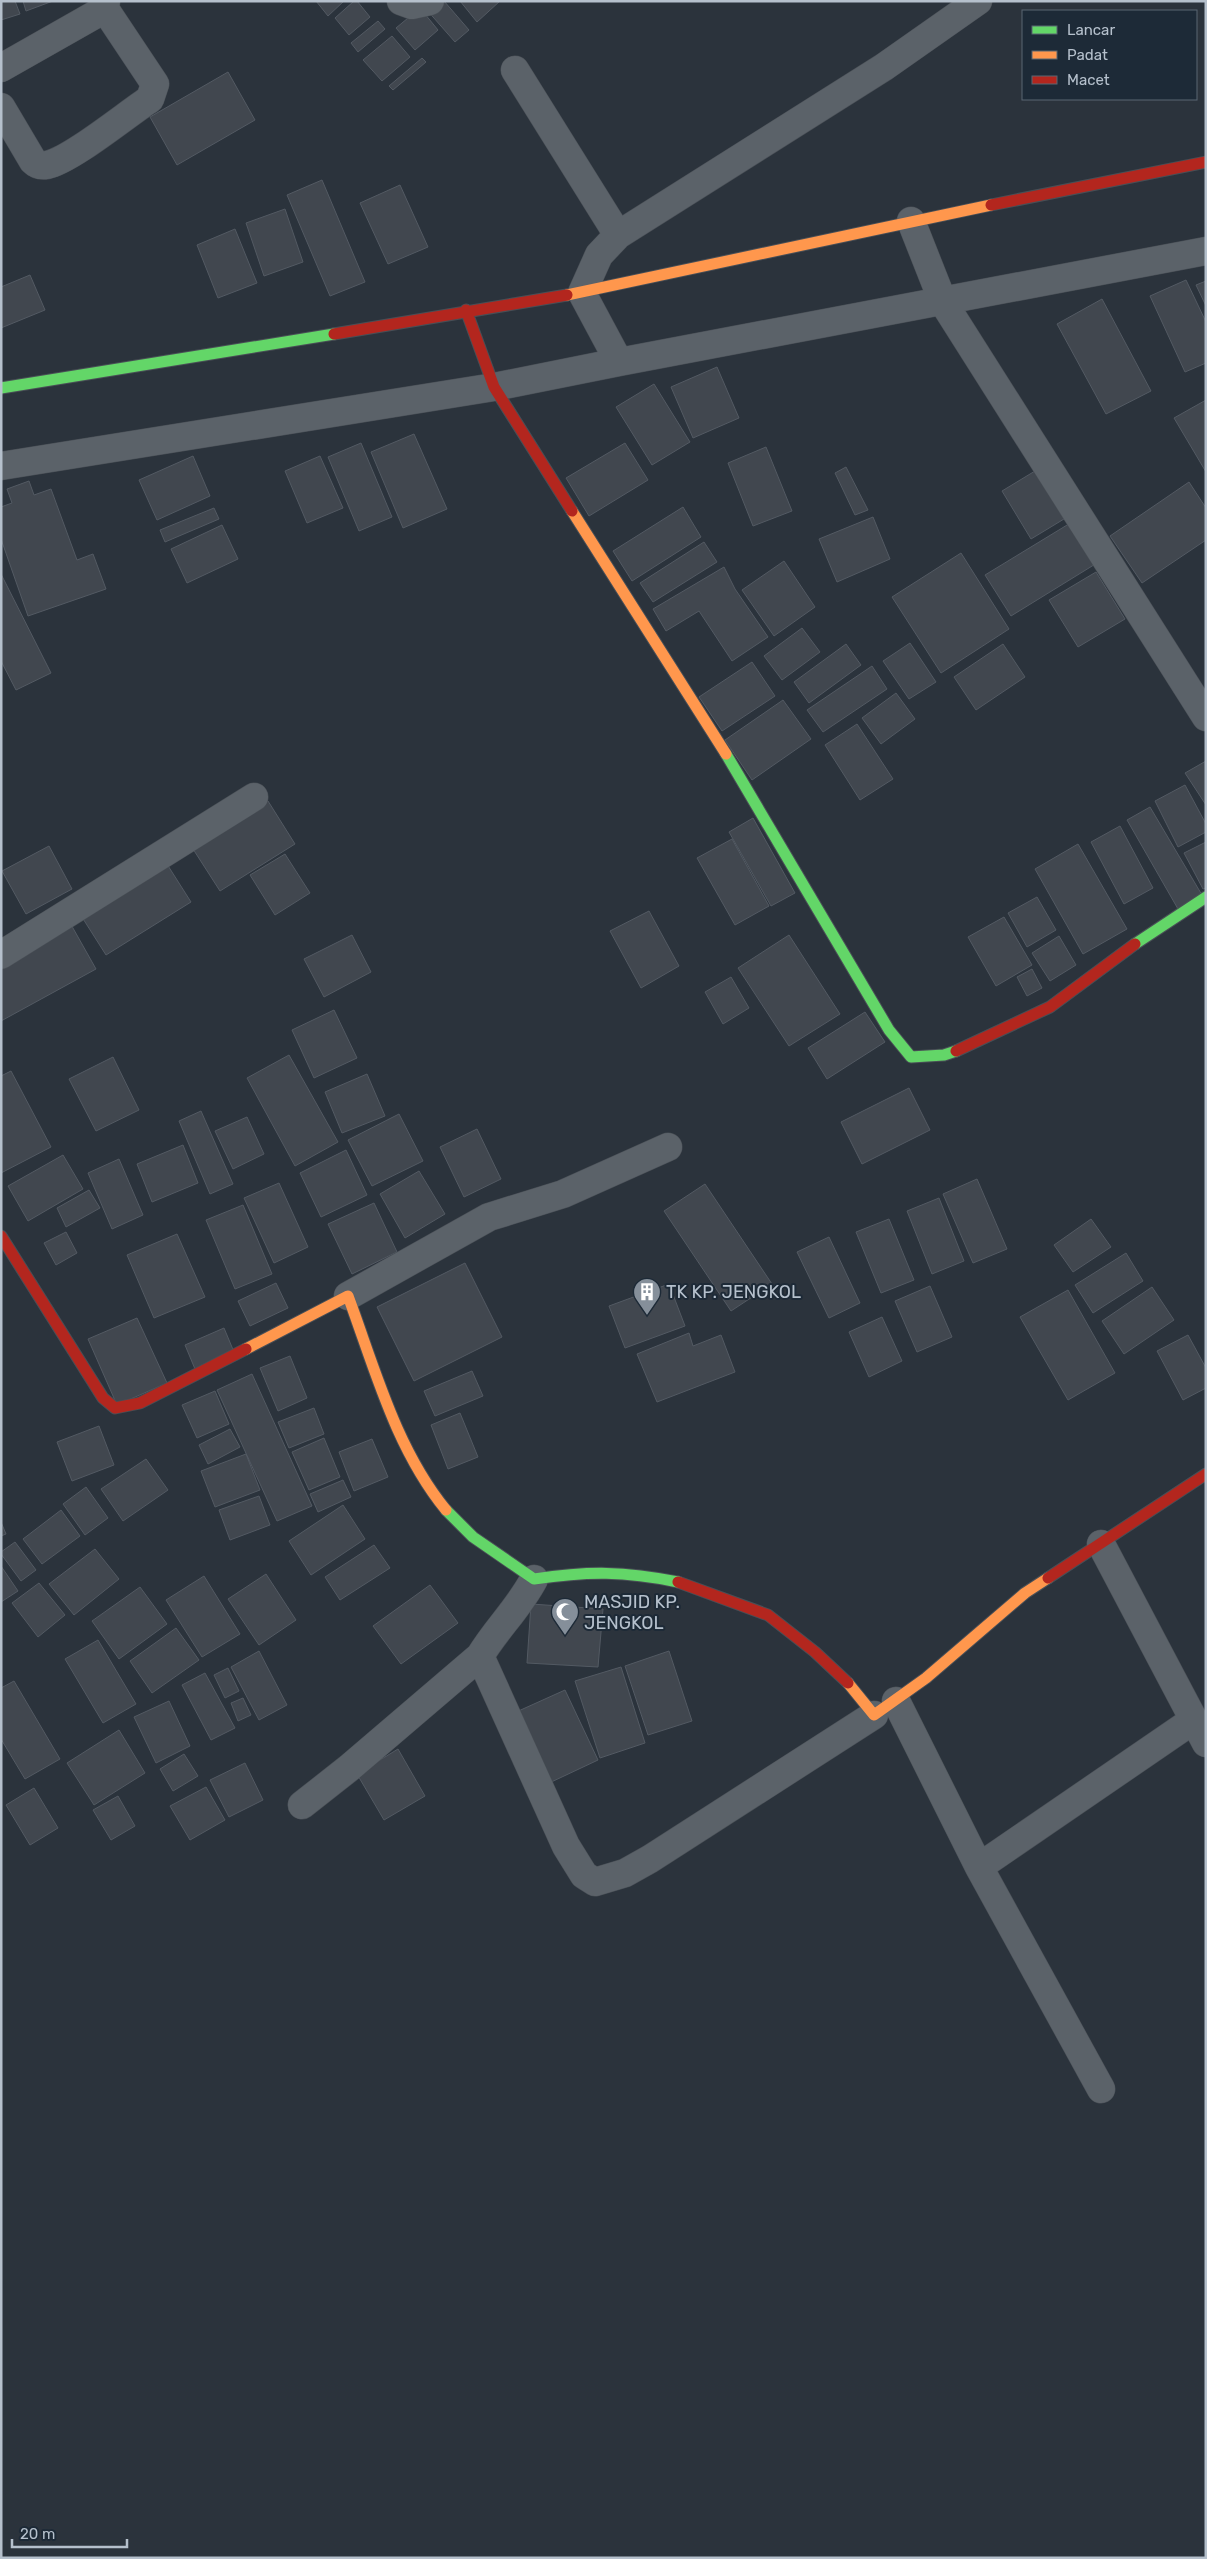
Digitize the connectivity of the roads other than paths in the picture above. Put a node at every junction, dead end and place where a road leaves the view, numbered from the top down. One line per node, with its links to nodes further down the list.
1 (401, 1): 2 (street)
2 (430, 1)
3 (978, 1): 10 (street)
4 (105, 5): 5 (street); 7 (street)
5 (1, 68)
6 (515, 70): 10 (street)
7 (1, 107)
8 (1206, 162): 9 (street)
9 (912, 221): 12 (street); 13 (street)
10 (618, 235): 12 (street)
11 (1206, 251): 13 (street)
12 (582, 293): 14 (street); 15 (street)
13 (943, 302): 15 (street); 19 (street)
14 (466, 310): 16 (street); 17 (street)
15 (619, 362): 16 (street)
16 (494, 387): 18 (street); 21 (street)
17 (1, 388)
18 (1, 466)
19 (1206, 717)
20 (254, 797): 22 (street)
21 (1206, 896)
22 (1, 955)
23 (668, 1146): 25 (street)
24 (1, 1236): 25 (street)
25 (348, 1296): 28 (street)
26 (1206, 1474): 27 (street)
27 (1101, 1544): 30 (street); 31 (street)
28 (534, 1580): 29 (street); 30 (street)
29 (480, 1656): 30 (street); 32 (street)
30 (885, 1708): 33 (street)
31 (1199, 1732): 33 (street)
32 (302, 1804)
33 (979, 1867): 34 (street)
34 (1101, 2089)

